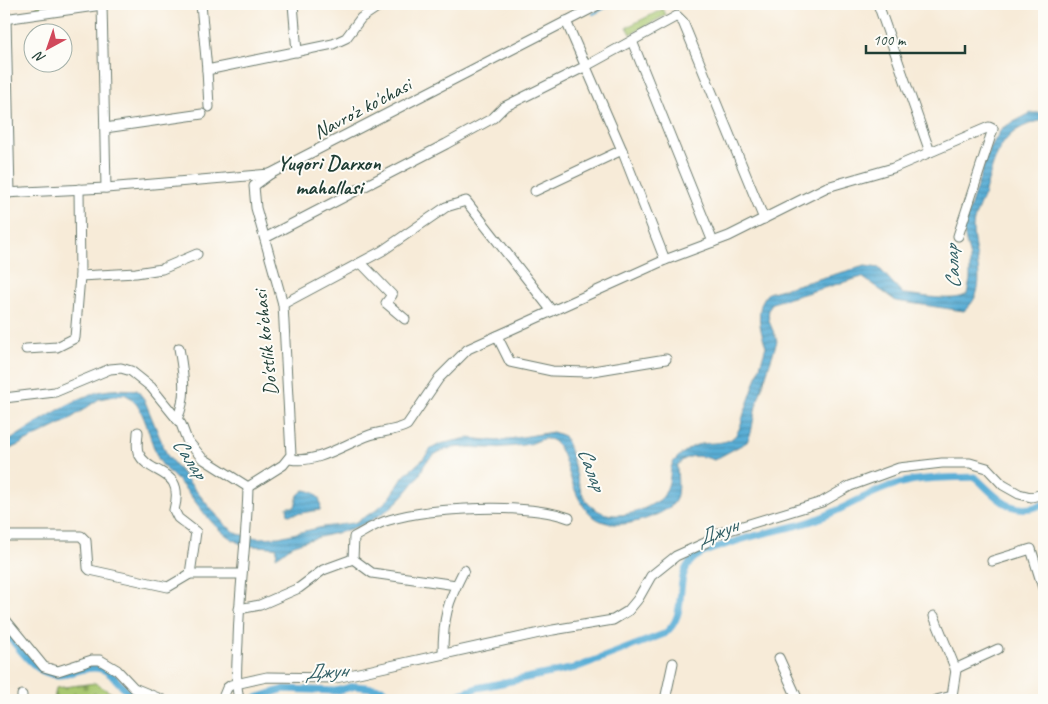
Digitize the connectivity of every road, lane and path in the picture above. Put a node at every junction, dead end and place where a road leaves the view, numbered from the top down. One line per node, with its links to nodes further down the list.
1 (102, 4): 7 (street); 16 (street)
2 (201, 4): 12 (street)
3 (293, 4): 10 (street)
4 (382, 4): 10 (street)
5 (600, 4): 8 (street, Navro'z ko'chasi)
6 (878, 4): 18 (street)
7 (5, 19): 13 (street)
8 (566, 22): 11 (street); 19 (street, Navro'z ko'chasi)
9 (632, 41): 11 (street); 26 (street); 29 (street)
10 (297, 52): 12 (street)
11 (586, 66): 17 (street); 28 (street)
12 (208, 70): 14 (street)
13 (6, 91): 25 (street)
14 (209, 107)
15 (202, 114): 16 (street)
16 (105, 128): 22 (street)
17 (622, 150): 24 (street); 31 (street)
18 (930, 152): 26 (street); 27 (street)
19 (270, 174): 20 (street, Navro'z ko'chasi); 21 (street)
20 (251, 175): 21 (street, Do'stlik ko'chasi); 22 (street, Navro'z ko'chasi)
21 (254, 186): 28 (street, Do'stlik ko'chasi)
22 (106, 188): 23 (street, Navro'z ko'chasi)
23 (79, 189): 25 (street, Navro'z ko'chasi); 33 (street)
24 (535, 191)
25 (7, 193)
26 (764, 219): 29 (street)
27 (958, 236)
28 (265, 238): 34 (street, Do'stlik ko'chasi)
29 (713, 242): 31 (street)
30 (197, 254): 33 (street)
31 (665, 260): 35 (street)
32 (361, 263): 34 (street); 35 (street); 36 (street)
33 (80, 276): 39 (street)
34 (283, 304): 44 (street, Do'stlik ko'chasi)
35 (552, 311): 37 (street)
36 (405, 319)
37 (497, 336): 40 (street); 44 (street)
38 (179, 348): 42 (street)
39 (26, 349)
40 (666, 359)
41 (4, 398): 42 (street)
42 (177, 419): 45 (street)
43 (138, 432): 52 (street)
44 (290, 459): 45 (street)
45 (248, 487): 53 (street)
46 (1044, 494): 60 (street)
47 (570, 518): 49 (street)
48 (4, 536): 52 (street)
49 (353, 559): 54 (street); 56 (street)
50 (992, 562): 55 (street)
51 (464, 570): 54 (street)
52 (190, 574): 53 (street)
53 (241, 574): 56 (street)
54 (456, 586): 60 (street)
55 (1044, 592)
56 (239, 608): 64 (street)
57 (934, 616): 63 (street)
58 (4, 618): 65 (street)
59 (998, 649): 63 (street)
60 (442, 654): 64 (street)
61 (779, 658): 68 (street)
62 (672, 663): 67 (street)
63 (955, 668): 69 (street)
64 (238, 692): 66 (street)
65 (163, 700)
66 (222, 700)
67 (665, 700)
68 (798, 700)
69 (936, 700)

